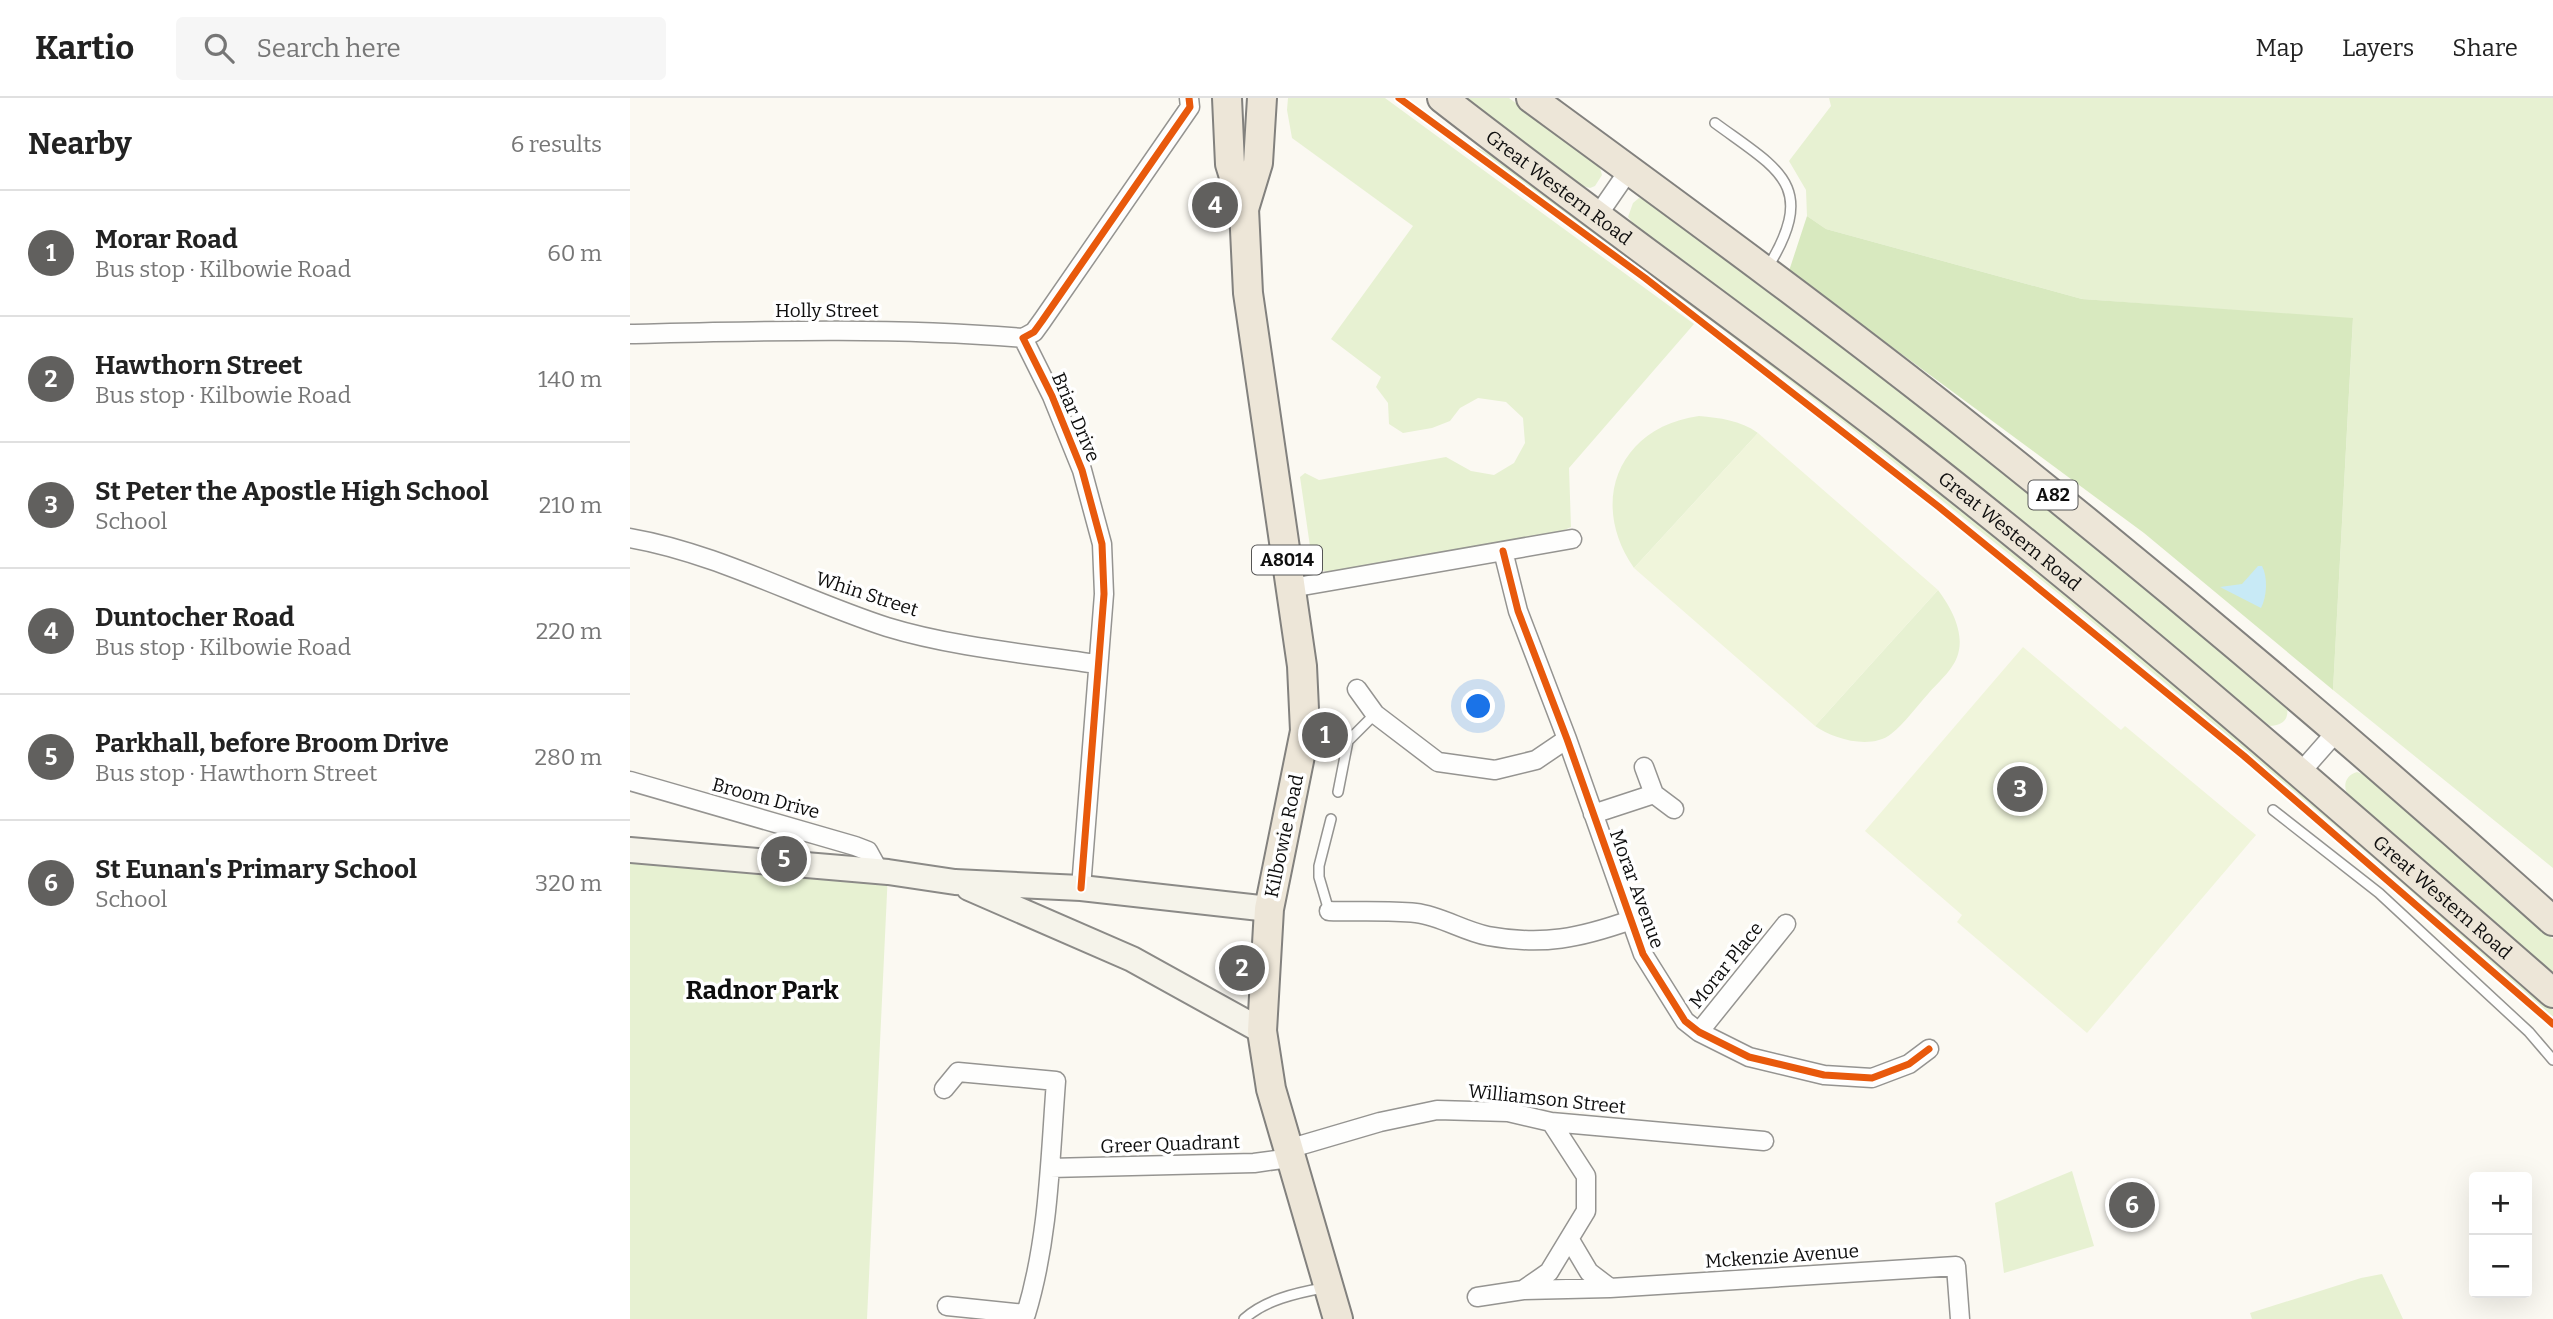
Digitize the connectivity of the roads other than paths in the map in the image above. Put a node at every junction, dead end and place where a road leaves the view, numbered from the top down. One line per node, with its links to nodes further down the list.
1 (1189, 98): 12 (street)
2 (1227, 98): 8 (main road, Kilbowie Road / A8014)
3 (1262, 98): 8 (main road, A8014)
4 (1442, 98): 9 (main road, Great Western Road / A82)
5 (1531, 98): 7 (main road, A82)
6 (1715, 123): 10 (lane)
7 (1629, 170): 9 (street); 10 (main road, A82)
8 (1244, 209): 16 (main road, Kilbowie Road / A8014)
9 (1598, 215): 23 (main road, Great Western Road / A82)
10 (1765, 272): 20 (main road, A82)
11 (630, 334): 12 (street, Holly Street)
12 (1023, 338): 17 (street, Briar Drive)
13 (630, 538): 17 (street, Whin Street)
14 (1572, 539): 15 (street)
15 (1503, 551): 16 (street); 21 (street, Morar Avenue)
16 (1291, 588): 35 (main road, Kilbowie Road / A8014)
17 (1097, 664): 34 (street, Briar Drive)
18 (1357, 689): 19 (street)
19 (1375, 715): 21 (street); 25 (lane)
20 (2337, 731): 23 (street); 38 (main road, A82)
21 (1567, 739): 29 (street, Morar Avenue)
22 (1644, 767): 26 (street)
23 (2300, 773): 40 (main road, Great Western Road / A82)
24 (630, 781): 32 (street, Broom Drive)
25 (1338, 792)
26 (1654, 794): 27 (street); 29 (street)
27 (1674, 809)
28 (2273, 810): 44 (lane)
29 (1593, 814): 37 (street, Morar Avenue)
30 (1331, 820): 36 (lane)
31 (630, 850): 32 (street)
32 (878, 871): 33 (street)
33 (955, 882): 34 (street); 41 (street)
34 (1081, 888): 35 (street)
35 (1269, 909): 41 (main road, Kilbowie Road / A8014)
36 (1329, 911): 37 (street)
37 (1631, 920): 42 (street, Morar Avenue)
38 (2553, 922)
39 (1786, 924): 42 (street, Morar Place)
40 (2553, 993)
41 (1262, 1031): 48 (main road, Kilbowie Road / A8014)
42 (1699, 1032): 43 (street, Morar Avenue)
43 (1930, 1049)
44 (2553, 1060)
45 (944, 1089): 49 (street)
46 (1550, 1122): 47 (street, Williamson Street); 48 (street, Williamson Street); 50 (street, Mckenzie Avenue)
47 (1765, 1141)
48 (1289, 1153): 49 (street, Greer Quadrant); 51 (main road, Kilbowie Road / A8014)
49 (1050, 1168): 55 (street)
50 (1570, 1240): 52 (street); 53 (street, Mckenzie Avenue)
51 (1329, 1287): 56 (lane); 57 (main road, Kilbowie Road / A8014)
52 (1610, 1288): 53 (street, Mckenzie Avenue); 58 (street, Mckenzie Avenue)
53 (1523, 1290): 54 (street, Mckenzie Avenue)
54 (1477, 1297)
55 (947, 1306)
56 (1244, 1319)
57 (1338, 1319)
58 (1960, 1319)

